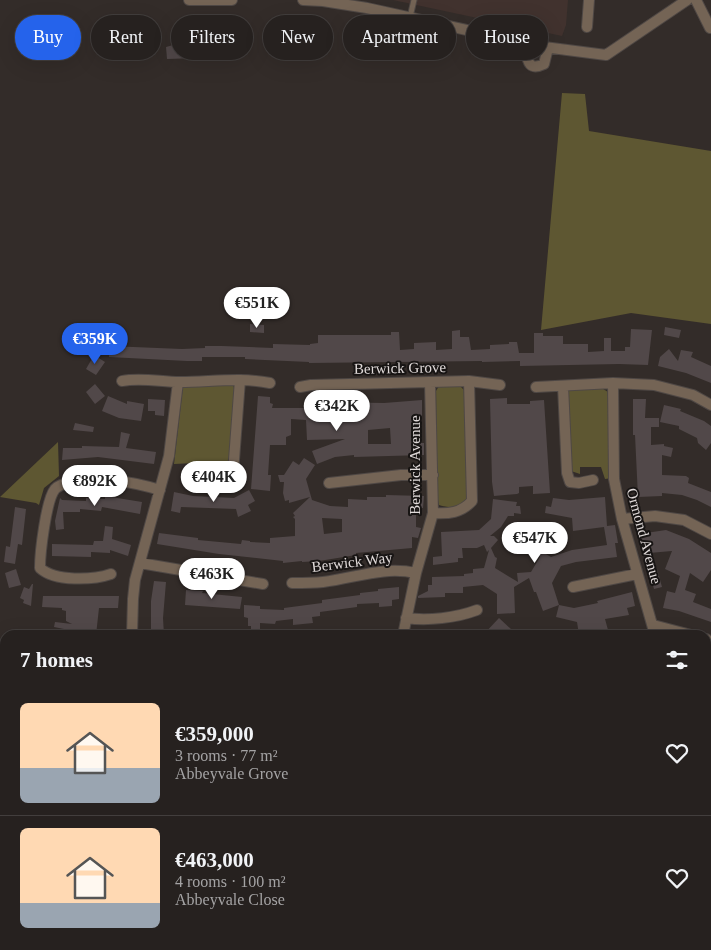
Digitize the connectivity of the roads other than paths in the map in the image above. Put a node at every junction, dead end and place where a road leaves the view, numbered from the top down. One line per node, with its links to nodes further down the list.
1 (189, 0): 2 (street)
2 (232, 0)
3 (303, 0): 4 (street)
4 (323, 0): 9 (street)
5 (414, 0): 10 (lane)
6 (589, 0): 11 (street)
7 (686, 0): 13 (street)
8 (696, 0): 12 (street)
9 (396, 15)
10 (411, 15)
11 (587, 26)
12 (710, 28)
13 (548, 48)
14 (528, 60): 15 (street)
15 (545, 60)
16 (240, 380): 19 (street); 21 (street); 28 (street)
17 (122, 381): 19 (street)
18 (468, 381): 20 (street, Berwick Grove); 23 (street, Berwick Grove); 33 (street)
19 (178, 382): 32 (street)
20 (430, 382): 24 (street, Berwick Grove); 29 (street, Berwick Avenue)
21 (270, 383)
22 (613, 383): 25 (street); 27 (street); 34 (street, Ormond Avenue)
23 (500, 385)
24 (300, 386)
25 (563, 386): 26 (street); 30 (street)
26 (536, 387)
27 (711, 405)
28 (190, 473)
29 (433, 475): 31 (street); 33 (street, Berwick Avenue)
30 (593, 480)
31 (329, 483)
32 (160, 490): 36 (street); 37 (street)
33 (433, 513): 38 (street, Berwick Avenue)
34 (622, 519): 35 (street); 39 (street, Ormond Avenue)
35 (711, 534)
36 (140, 562): 41 (street); 45 (street)
37 (111, 574)
38 (416, 574): 40 (street, Berwick Way); 44 (street, Berwick Avenue)
39 (637, 574): 42 (street); 47 (street, Ormond Avenue)
40 (292, 583)
41 (263, 584)
42 (574, 587)
43 (477, 610): 44 (street)
44 (406, 618): 46 (street, Berwick Avenue)
45 (132, 630)
46 (404, 630)
47 (654, 630)

